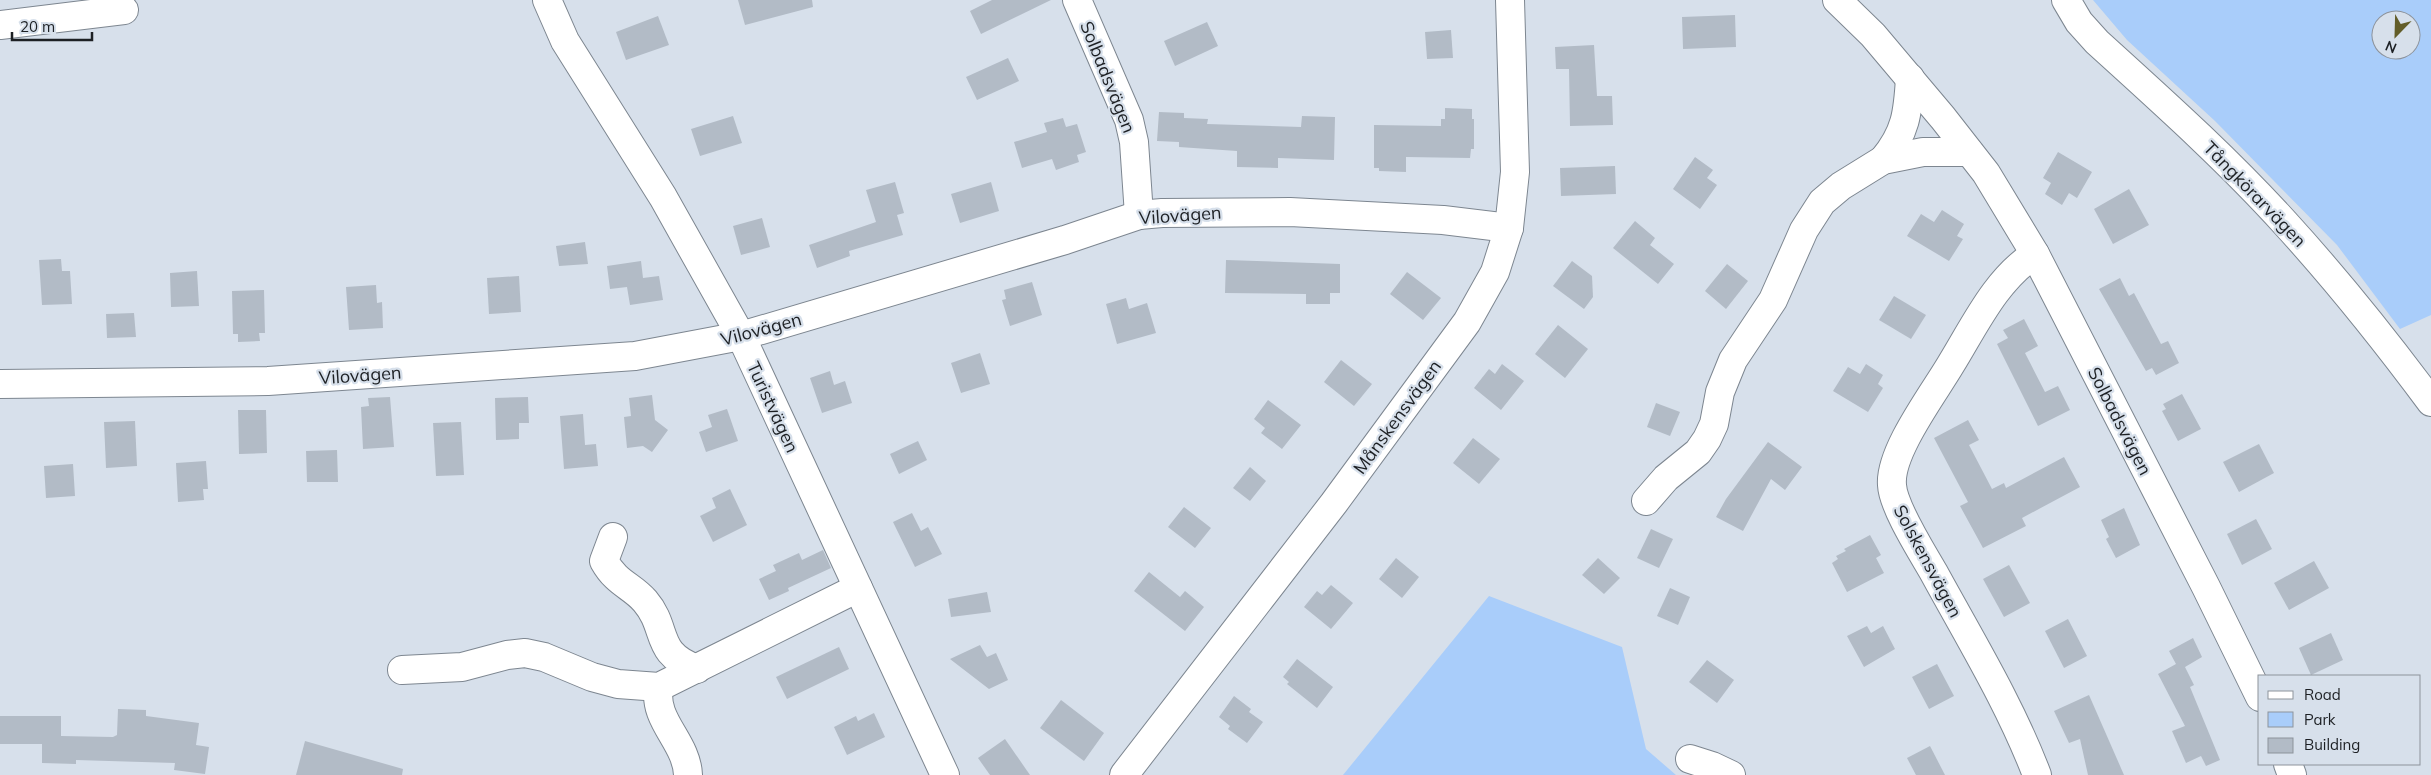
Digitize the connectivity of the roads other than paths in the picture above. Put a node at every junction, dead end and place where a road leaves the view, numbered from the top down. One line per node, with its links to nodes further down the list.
1 (547, 0): 14 (street, Turistvägen)
2 (1077, 0): 11 (street, Solbadsvägen)
3 (1510, 0): 12 (street, Månskensvägen)
4 (1837, 0): 8 (street, Solbadsvägen)
5 (2066, 0): 16 (street, Tångkörarvägen)
6 (124, 10): 7 (street)
7 (0, 24)
8 (1910, 78): 9 (street, Solbadsvägen); 10 (street)
9 (1969, 152): 10 (street); 13 (street, Solbadsvägen)
10 (1883, 160): 17 (street)
11 (1140, 215): 12 (street, Vilovägen); 14 (street, Vilovägen)
12 (1509, 228): 27 (street, Månskensvägen)
13 (2035, 254): 23 (street, Solbadsvägen); 29 (street, Solskensvägen)
14 (741, 336): 15 (street, Vilovägen); 19 (street, Turistvägen)
15 (0, 384)
16 (2431, 402)
17 (1646, 501)
18 (613, 537): 20 (street)
19 (858, 588): 20 (street); 26 (street, Turistvägen)
20 (697, 669): 22 (street)
21 (402, 670): 22 (street)
22 (659, 687): 25 (street)
23 (2258, 693)
24 (1690, 759): 28 (street)
25 (688, 775)
26 (945, 775)
27 (1124, 775)
28 (1731, 775)
29 (2037, 775)

